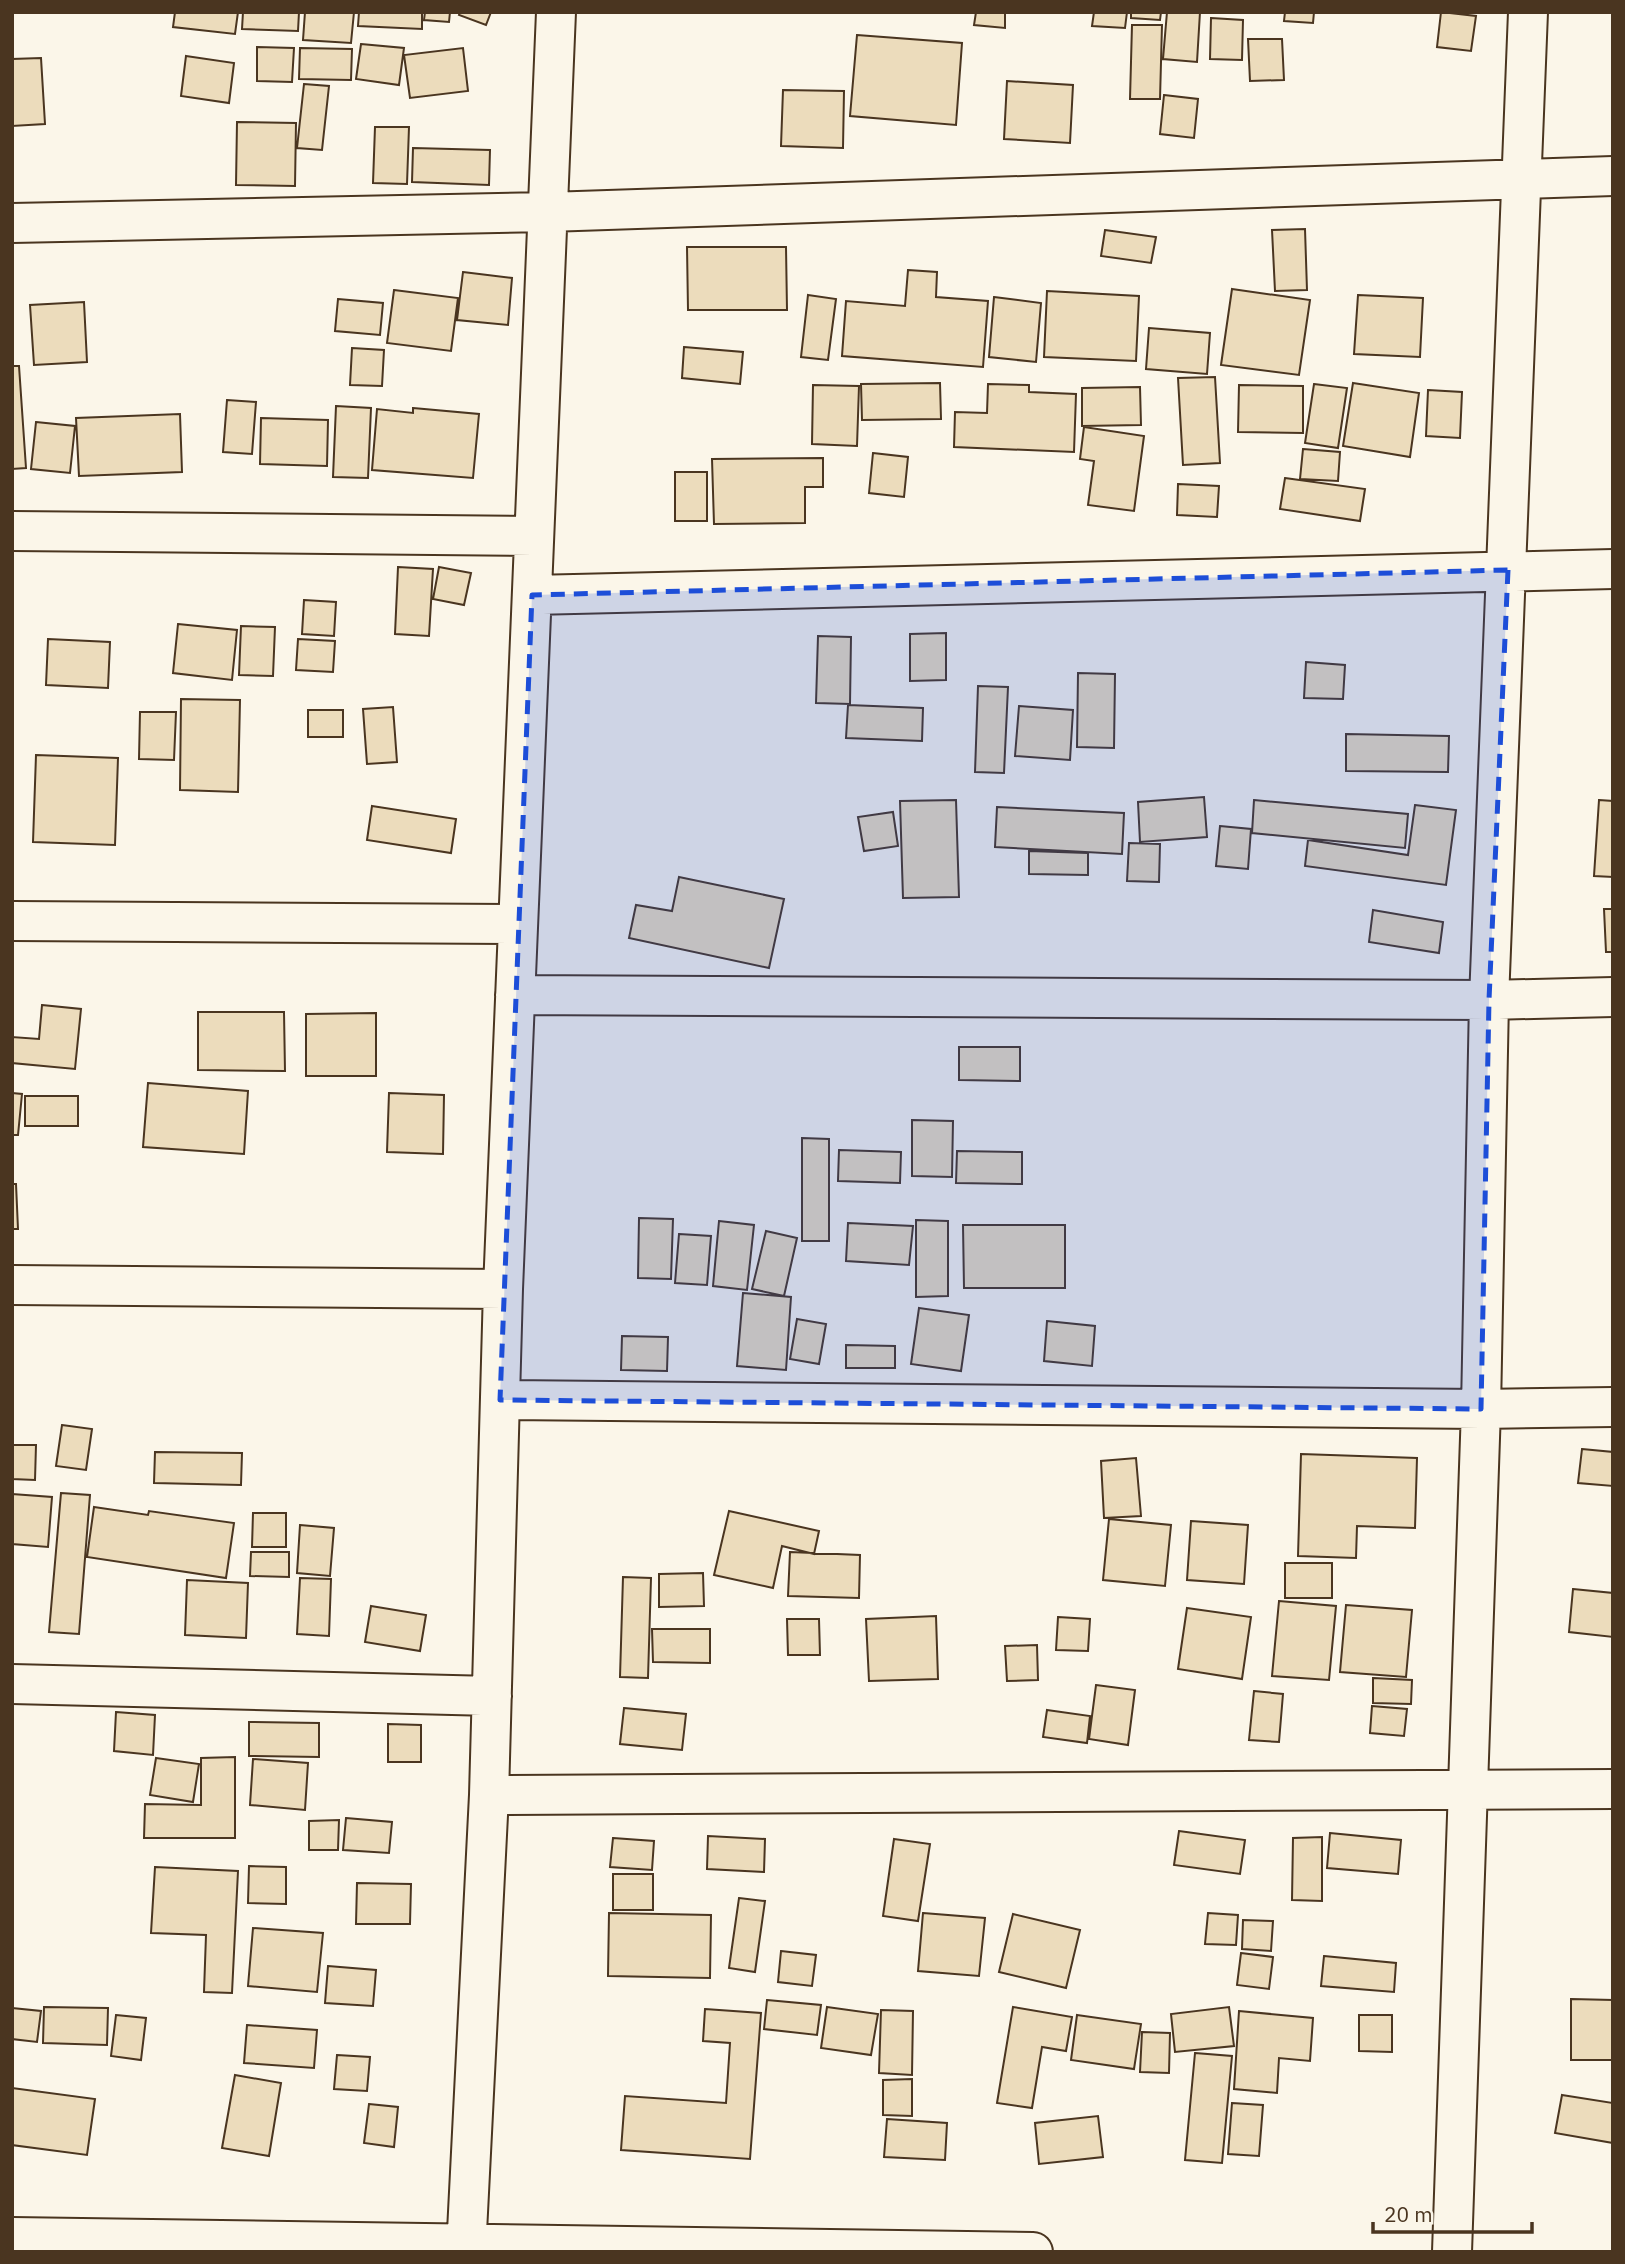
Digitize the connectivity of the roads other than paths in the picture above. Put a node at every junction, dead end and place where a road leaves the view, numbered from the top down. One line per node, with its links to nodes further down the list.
1 (556, 12): 5 (street)
2 (1528, 12): 4 (street)
3 (1613, 176): 4 (street)
4 (1523, 177): 5 (street); 10 (street)
5 (548, 212): 6 (street); 8 (street)
6 (12, 223)
7 (12, 531): 8 (street)
8 (533, 536): 11 (street)
9 (1613, 569): 10 (street)
10 (1508, 570): 11 (street); 16 (street)
11 (532, 595): 13 (street)
12 (12, 922): 13 (street)
13 (518, 924): 14 (street)
14 (515, 995): 16 (street); 18 (street)
15 (1613, 998): 16 (street)
16 (1489, 1000): 21 (street)
17 (12, 1285): 18 (street)
18 (503, 1289): 19 (street)
19 (500, 1401): 21 (street); 23 (street)
20 (1613, 1406): 21 (street)
21 (1481, 1409): 25 (street)
22 (12, 1684): 23 (street)
23 (492, 1696): 26 (street)
24 (1613, 1788): 25 (street)
25 (1469, 1789): 26 (street); 30 (street)
26 (489, 1795): 28 (street)
27 (12, 2236): 28 (street)
28 (466, 2247): 29 (street)
29 (1033, 2252)
30 (1452, 2252)

